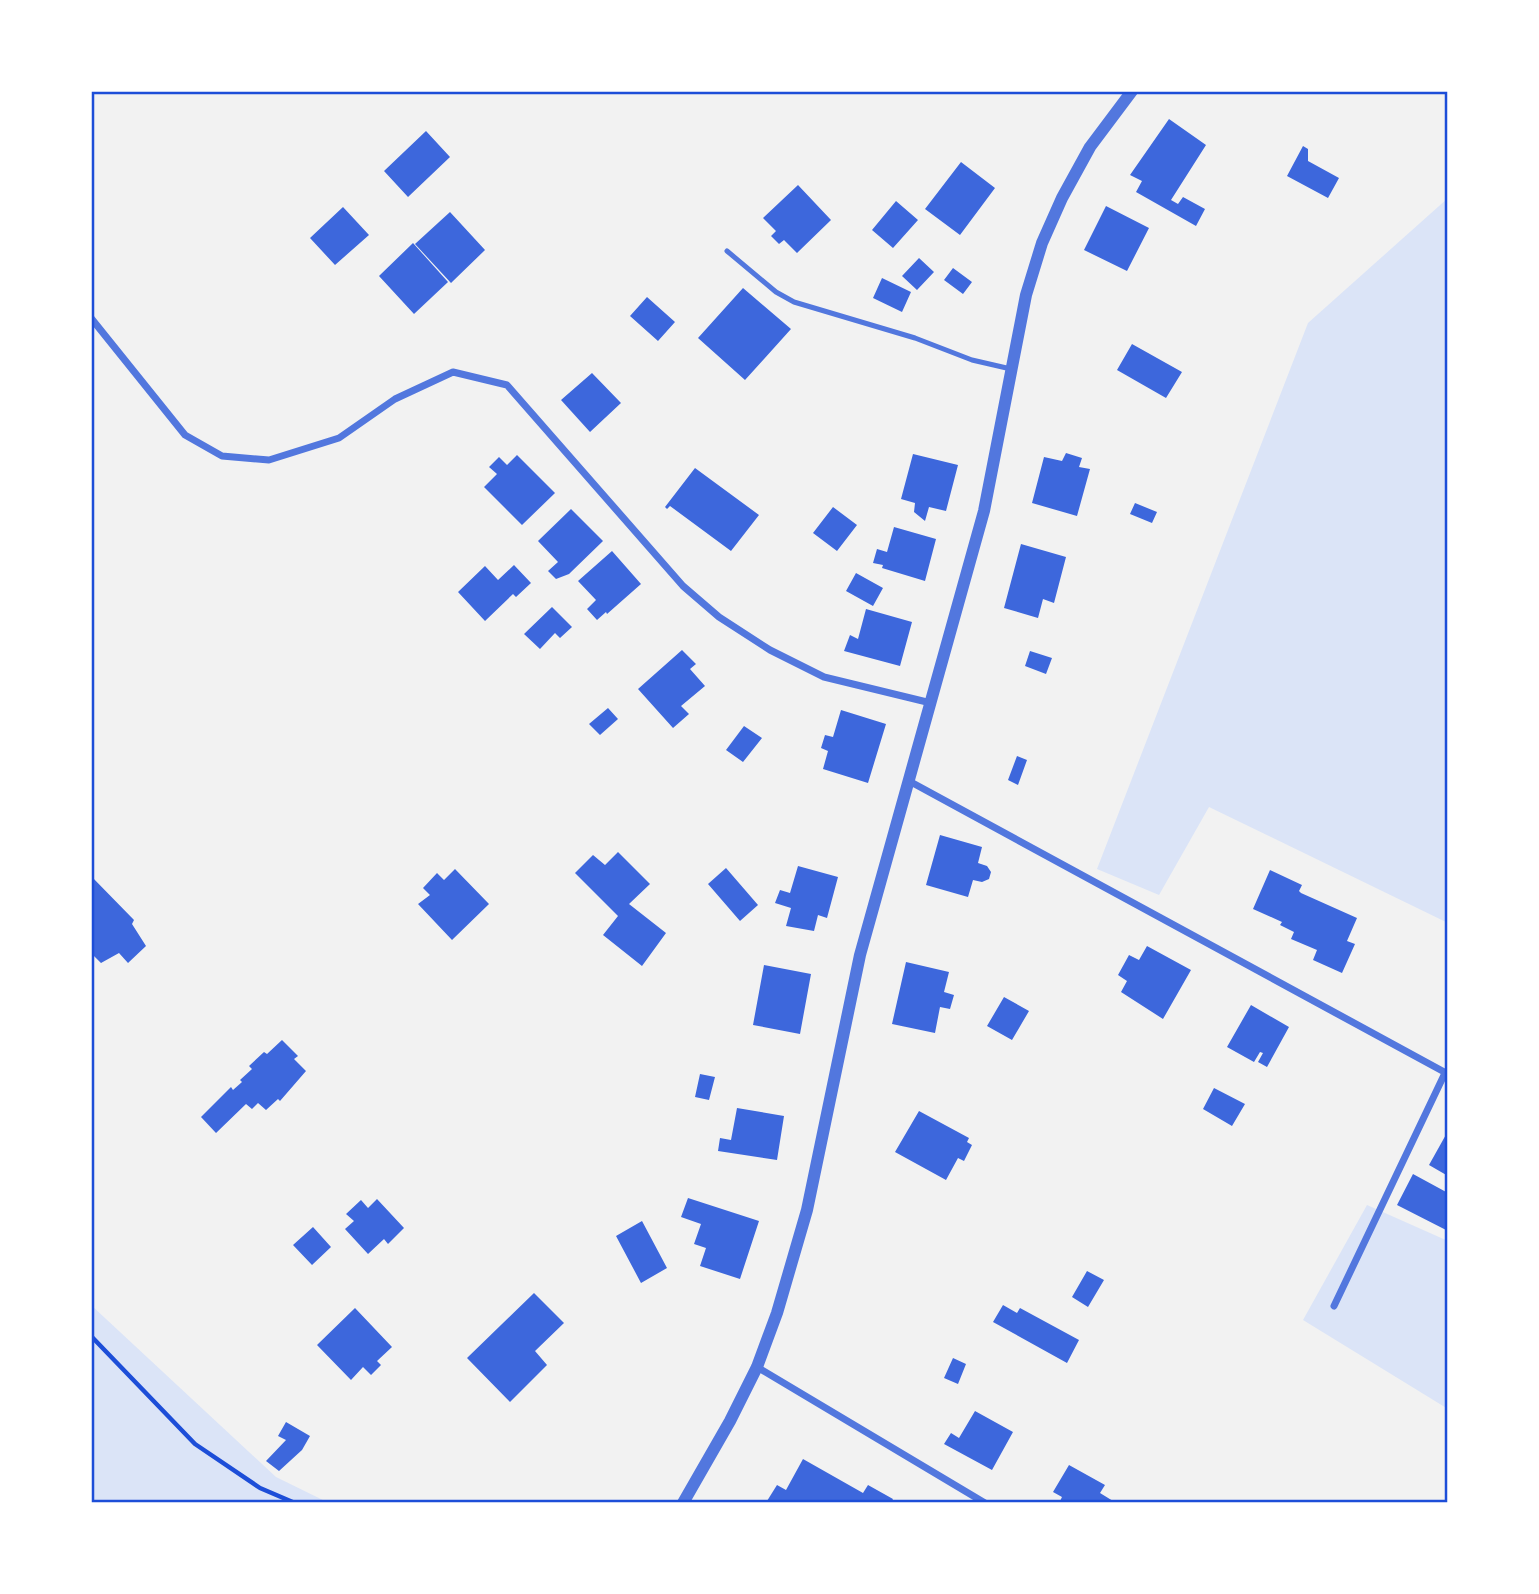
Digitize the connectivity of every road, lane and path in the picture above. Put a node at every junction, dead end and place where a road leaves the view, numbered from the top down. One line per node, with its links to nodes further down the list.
1 (1132, 91): 4 (street)
2 (727, 251): 4 (lane)
3 (91, 318): 5 (street)
4 (1011, 369): 5 (street)
5 (931, 703): 6 (street)
6 (909, 781): 7 (street); 10 (street)
7 (1447, 1074): 8 (street)
8 (1334, 1306)
9 (91, 1336): 11 (path)
10 (757, 1367): 12 (street); 13 (street)
11 (295, 1503)
12 (683, 1503)
13 (985, 1503)

